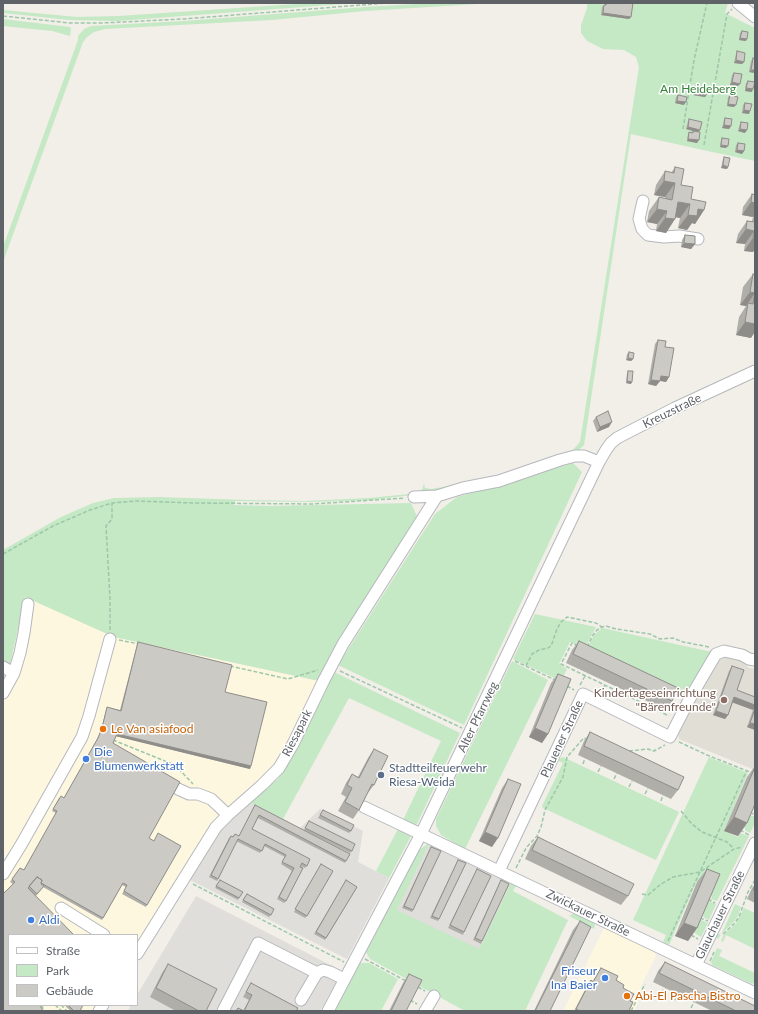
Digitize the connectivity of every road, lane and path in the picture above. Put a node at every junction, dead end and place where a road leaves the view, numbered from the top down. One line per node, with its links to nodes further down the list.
1 (387, 3): 4 (path)
2 (707, 3): 6 (path)
3 (735, 6): 5 (street); 7 (path)
4 (3, 16)
5 (755, 17)
6 (683, 129)
7 (704, 145)
8 (643, 201): 9 (street)
9 (698, 239)
10 (755, 372): 11 (street, Kreuzstraße)
11 (599, 462): 12 (street); 23 (street, Alter Pfarrweg)
12 (437, 496): 13 (street); 27 (street, Riesapark)
13 (414, 497): 14 (path)
14 (112, 503): 15 (path); 18 (path)
15 (3, 554)
16 (28, 604): 29 (street)
17 (602, 627): 21 (path); 22 (path); 26 (path)
18 (110, 639): 19 (path); 69 (street)
19 (143, 646)
20 (578, 646): 30 (path)
21 (585, 650)
22 (716, 654): 24 (street); 35 (street)
23 (506, 657): 26 (path); 36 (street, Alter Pfarrweg)
24 (755, 660)
25 (227, 665): 27 (path)
26 (526, 666): 31 (path)
27 (331, 667): 36 (path); 60 (street, Riesapark)
28 (3, 668): 29 (street)
29 (14, 673): 34 (street)
30 (584, 676): 33 (path); 35 (path)
31 (558, 682)
32 (564, 685): 33 (path)
33 (580, 692): 37 (street, Plauener Straße); 67 (street, Plauener Straße)
34 (3, 693)
35 (678, 721): 37 (street)
36 (471, 732): 63 (street, Alter Pfarrweg)
37 (670, 737): 40 (path); 44 (path)
38 (113, 740): 53 (path)
39 (588, 740): 70 (path)
40 (626, 751)
41 (585, 758): 42 (path)
42 (582, 764)
43 (601, 766): 45 (path)
44 (747, 770): 47 (path); 64 (path)
45 (598, 772)
46 (616, 773): 48 (path)
47 (755, 774)
48 (614, 779)
49 (632, 781): 50 (path)
50 (629, 786)
51 (648, 788): 54 (path)
52 (178, 789): 53 (street)
53 (198, 794): 60 (street)
54 (645, 794)
55 (663, 795): 56 (path)
56 (661, 801)
57 (364, 807): 63 (street, Zwickauer Straße)
58 (681, 811): 64 (path)
59 (748, 812): 61 (path)
60 (228, 815): 71 (street, Riesapark)
61 (755, 815)
62 (740, 830): 65 (path)
63 (421, 834): 67 (street, Zwickauer Straße); 80 (street, Alter Pfarrweg)
64 (716, 837): 66 (path); 68 (path)
65 (752, 843): 66 (path); 82 (street, Glauchauer Straße)
66 (734, 849): 68 (path)
67 (499, 871): 70 (street, Zwickauer Straße)
68 (700, 872): 73 (path); 78 (path)
69 (3, 874)
70 (512, 877): 78 (street, Zwickauer Straße)
71 (184, 880): 77 (street, Riesapark); 81 (path)
72 (755, 880): 76 (path)
73 (642, 894)
74 (61, 908): 75 (street)
75 (102, 934)
76 (721, 938)
77 (138, 949)
78 (664, 949): 82 (street, Zwickauer Straße)
79 (715, 950): 82 (path)
80 (357, 955): 81 (street, Alter Pfarrweg); 85 (path)
81 (351, 965): 84 (street, Alter Pfarrweg)
82 (701, 967): 90 (street, Zwickauer Straße)
83 (317, 973): 84 (street); 93 (street); 99 (street)
84 (344, 979): 100 (street, Alter Pfarrweg)
85 (406, 981)
86 (413, 984): 92 (path)
87 (645, 984): 102 (path)
88 (664, 988): 89 (path)
89 (661, 993)
90 (755, 993)
91 (678, 995): 94 (path)
92 (434, 996): 101 (street)
93 (301, 1000)
94 (675, 1000)
95 (694, 1002): 97 (path)
96 (42, 1006): 98 (path)
97 (691, 1008)
98 (43, 1009)
99 (223, 1011)
100 (328, 1011)
101 (426, 1011)
102 (631, 1011)

